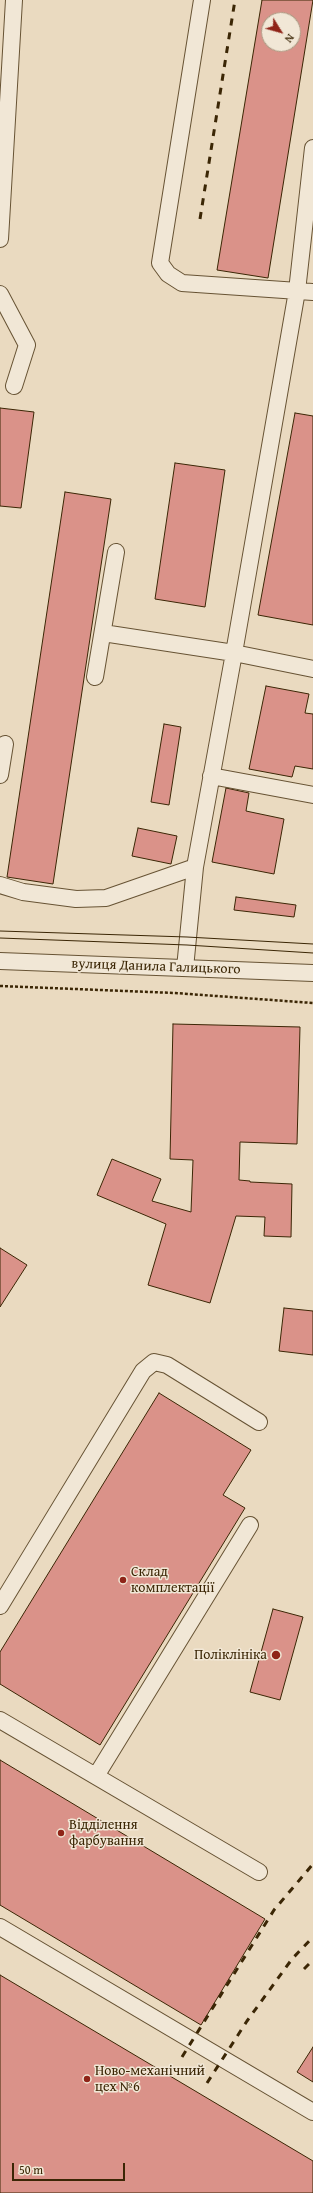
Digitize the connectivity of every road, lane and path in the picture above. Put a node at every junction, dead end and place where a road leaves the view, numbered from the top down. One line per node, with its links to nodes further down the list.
1 (14, 0): 4 (street)
2 (202, 0): 5 (street)
3 (313, 148): 5 (street)
4 (0, 239)
5 (305, 291): 10 (street)
6 (0, 294): 7 (street)
7 (14, 386)
8 (116, 552): 9 (street)
9 (103, 633): 10 (street); 12 (street)
10 (234, 653): 11 (street); 15 (street)
11 (313, 669)
12 (95, 677)
13 (5, 744): 14 (street)
14 (0, 775)
15 (211, 776): 16 (street); 17 (street)
16 (313, 795)
17 (195, 867): 18 (street); 20 (street)
18 (0, 885)
19 (0, 961): 20 (street, вулиця Данила Галицького)
20 (185, 968): 21 (street, вулиця Данила Галицького)
21 (313, 973)
22 (0, 986): 23 (path)
23 (313, 1003)
24 (259, 1422): 26 (street)
25 (250, 1525): 28 (street)
26 (0, 1606)
27 (0, 1720): 28 (street)
28 (96, 1776): 29 (street)
29 (259, 1872)
30 (0, 1927): 31 (street)
31 (313, 2112)

